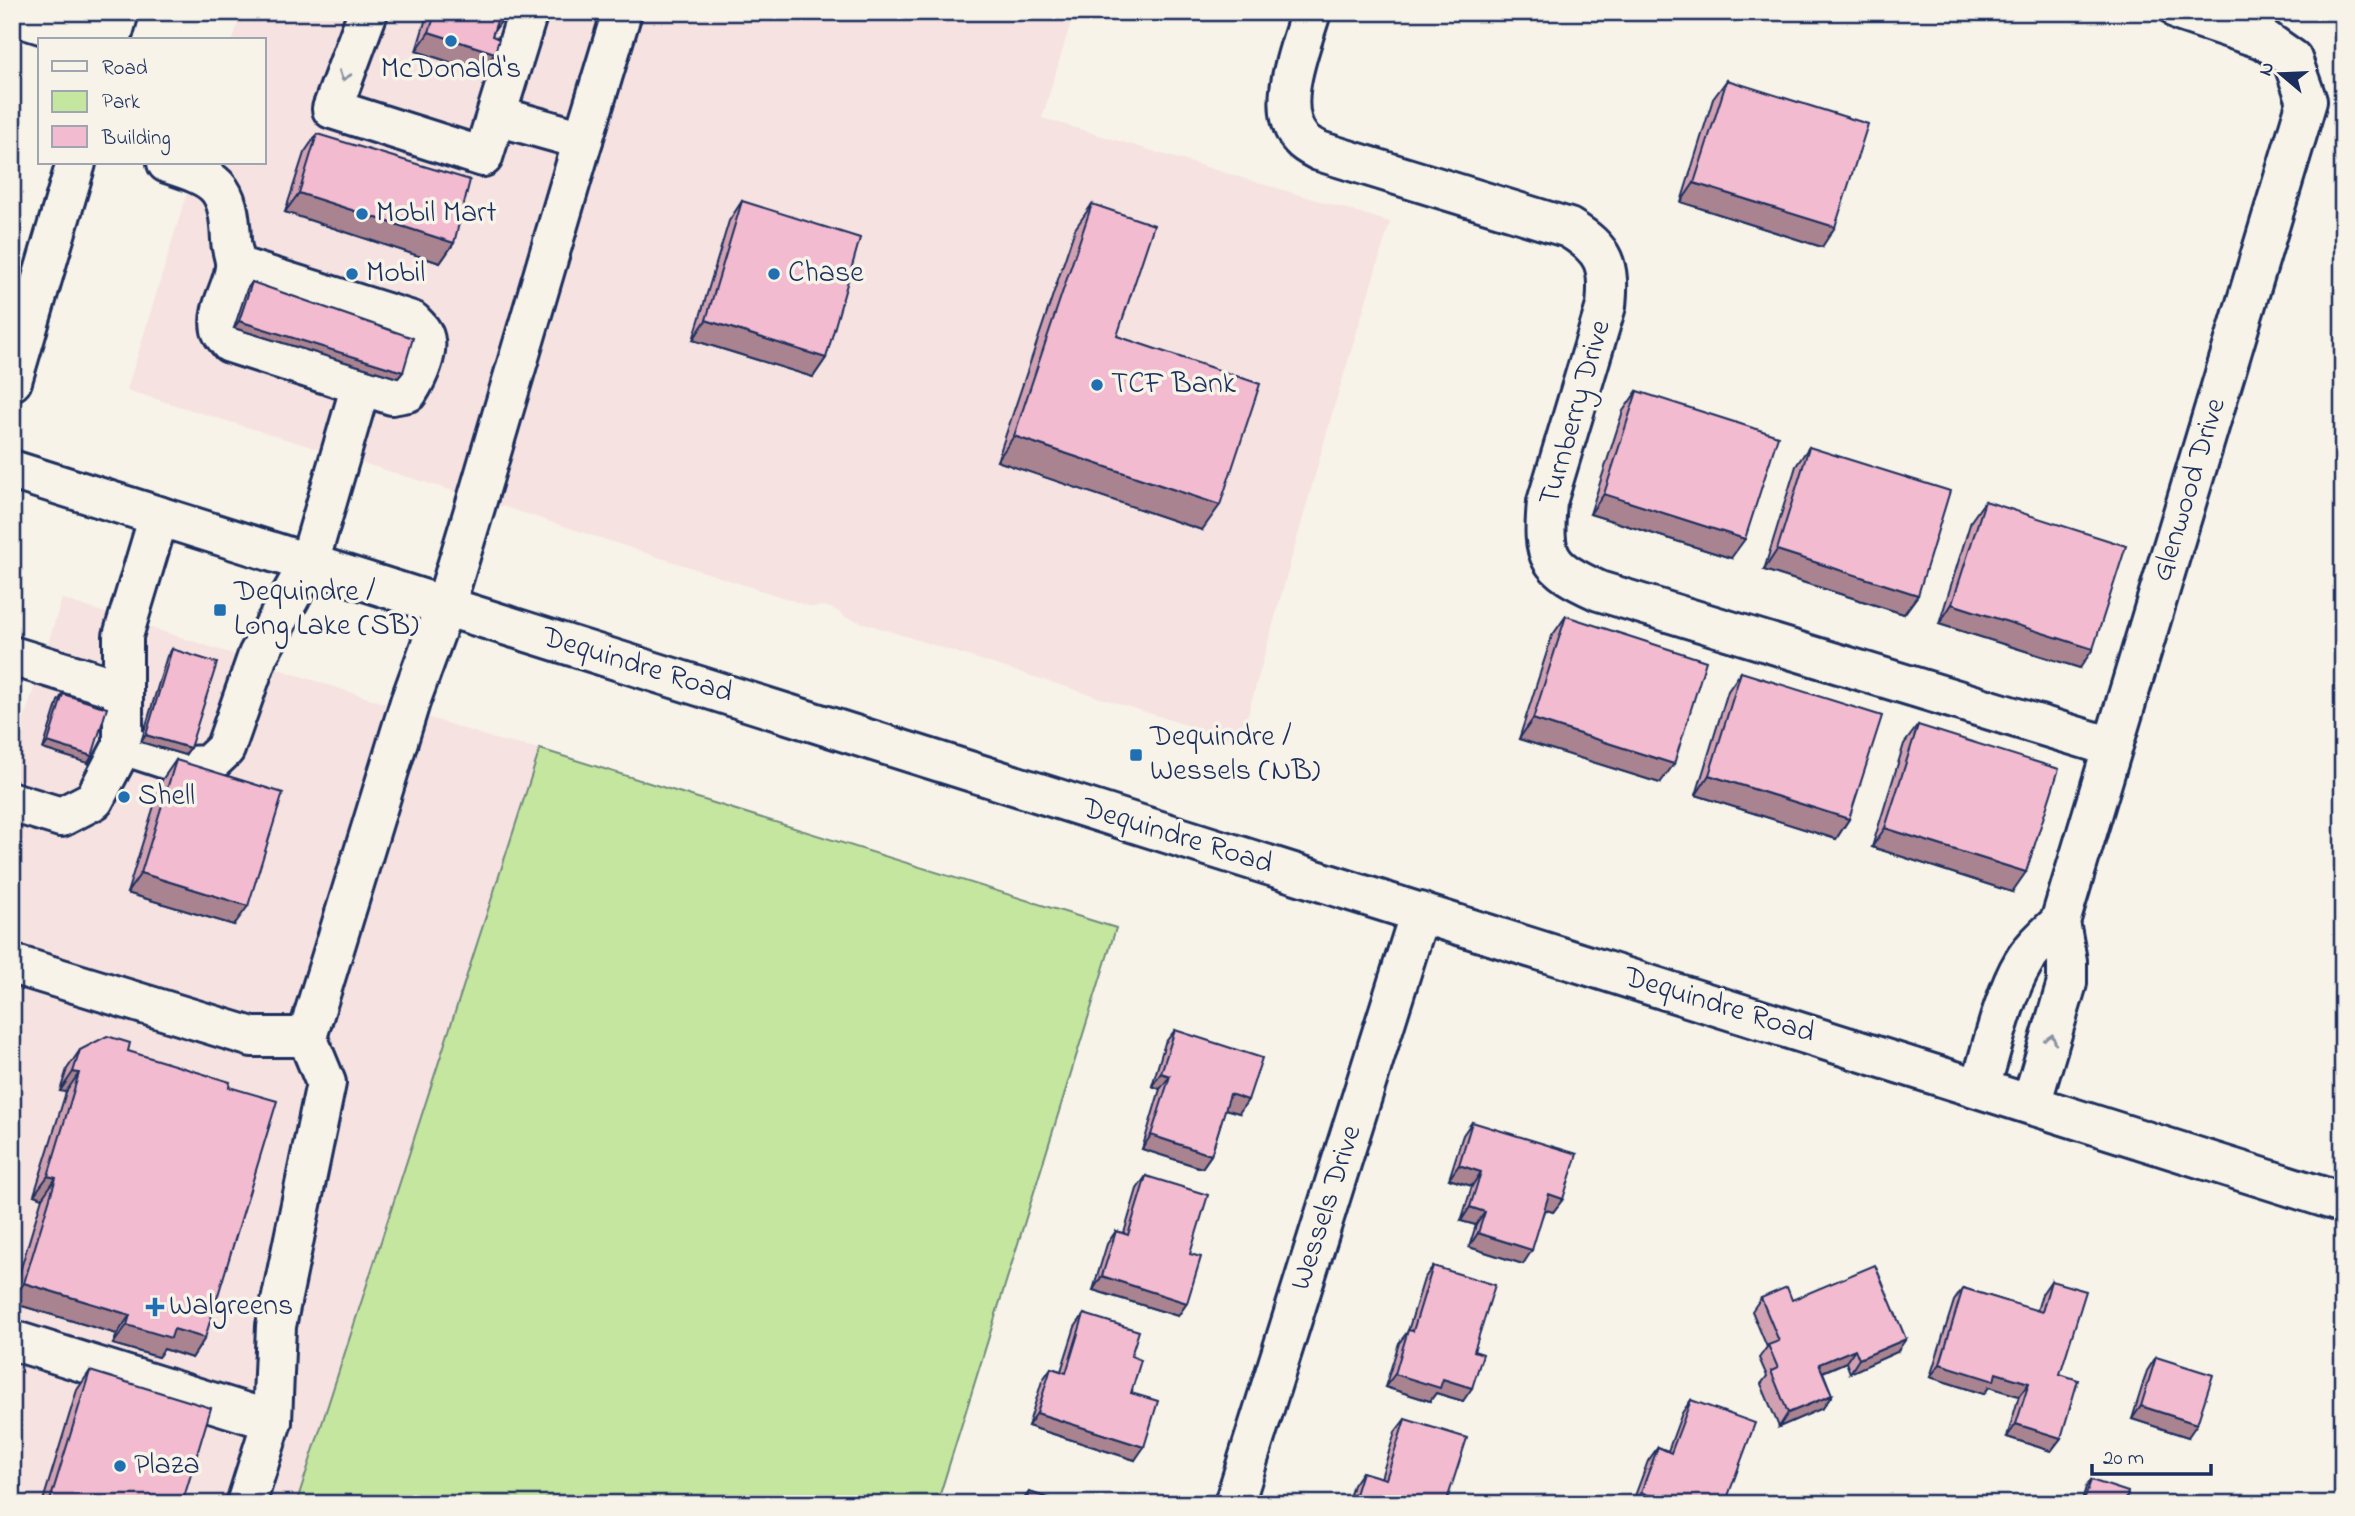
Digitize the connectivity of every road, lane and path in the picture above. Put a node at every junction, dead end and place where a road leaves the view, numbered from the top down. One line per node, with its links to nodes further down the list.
1 (119, 12): 9 (street)
2 (368, 12): 10 (street, one-way to 10)
3 (527, 12): 10 (street)
4 (622, 12): 11 (street)
5 (1311, 12): 24 (street, Turnberry Drive)
6 (2181, 12): 24 (street, Glenwood Drive)
7 (12, 15): 8 (street)
8 (87, 38)
9 (112, 38)
10 (497, 116): 11 (street)
11 (583, 140): 20 (street)
12 (76, 164): 15 (street)
13 (170, 164): 14 (street)
14 (236, 266): 16 (street); 16 (street)
15 (12, 381)
16 (361, 385): 19 (street)
17 (12, 470): 18 (street, Dequindre Road)
18 (159, 516): 19 (street, Dequindre Road); 22 (street)
19 (309, 563): 20 (street, Dequindre Road); 23 (street)
20 (445, 606): 26 (street, Dequindre Road); 29 (street)
21 (12, 656): 22 (street)
22 (123, 690): 23 (street)
23 (123, 745): 25 (street)
24 (2112, 747): 27 (street, Glenwood Drive)
25 (12, 802)
26 (1420, 912): 30 (street, Dequindre Road); 36 (street, Wessels Drive)
27 (2060, 922): 30 (street, Glenwood Drive); 31 (street, Glenwood Drive, one-way to 27)
28 (12, 964): 29 (street)
29 (307, 1037): 34 (street)
30 (1980, 1088): 31 (street, Dequindre Road)
31 (2031, 1104): 32 (street, Dequindre Road)
32 (2343, 1203)
33 (12, 1340): 34 (street)
34 (272, 1421): 35 (street)
35 (246, 1504)
36 (1234, 1504)

